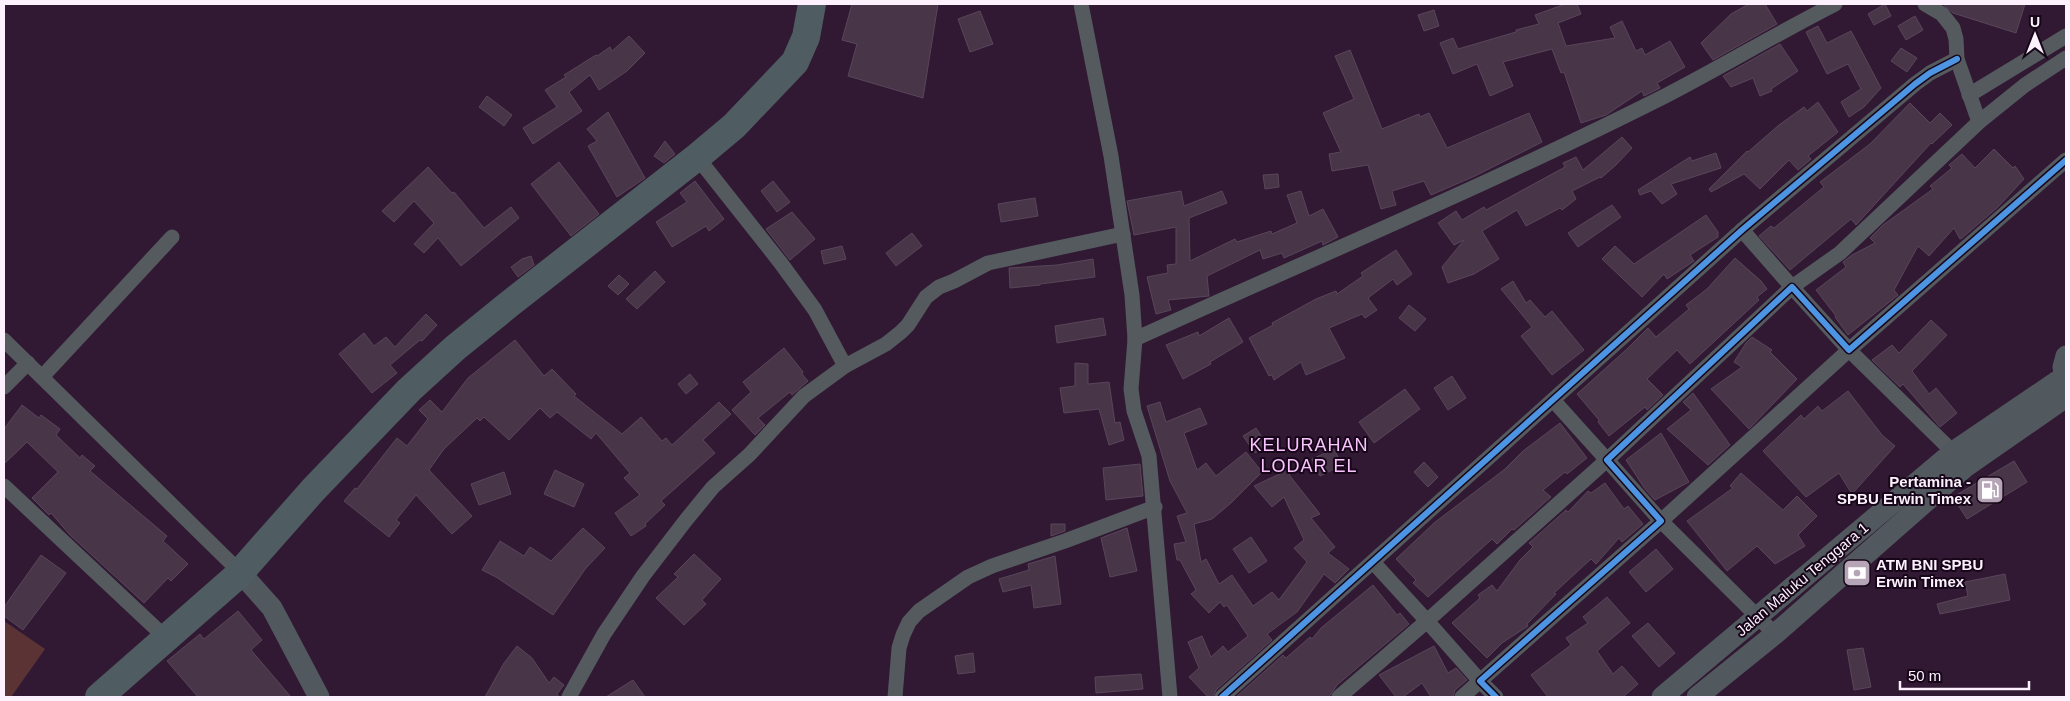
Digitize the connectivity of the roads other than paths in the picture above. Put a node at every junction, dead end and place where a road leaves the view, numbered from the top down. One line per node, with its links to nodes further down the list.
1 (812, 4): 10 (highway)
2 (1081, 4): 13 (street)
3 (1835, 4): 16 (street)
4 (1925, 4): 7 (street)
5 (2066, 36): 8 (street)
6 (2066, 58): 9 (street)
7 (1957, 59): 8 (street); 12 (street)
8 (1970, 95): 9 (street)
9 (1979, 122): 15 (street)
10 (697, 157): 20 (street); 31 (highway)
11 (2066, 160): 18 (street)
12 (1742, 230): 15 (street); 24 (street)
13 (1123, 234): 16 (street); 20 (street)
14 (172, 237): 21 (street)
15 (1792, 287): 18 (street); 26 (street)
16 (1135, 339): 28 (street)
17 (4, 340): 19 (street)
18 (1849, 350): 25 (street); 29 (street)
19 (28, 363): 21 (street); 23 (street)
20 (845, 366): 40 (street)
21 (42, 377): 31 (street)
22 (2066, 377): 25 (main road, Jalan Maluku Tenggara 1); 34 (main road, Jalan Maluku Tenggara 1)
23 (4, 388)
24 (1553, 400): 26 (street); 30 (street)
25 (1953, 452): 32 (main road, Jalan Maluku Tenggara 1)
26 (1607, 460): 29 (street); 33 (street)
27 (4, 486): 35 (street)
28 (1155, 507): 41 (street); 42 (street)
29 (1661, 521): 32 (street); 36 (street)
30 (1373, 562): 33 (street); 43 (street)
31 (240, 572): 35 (highway); 38 (main road); 39 (main road)
32 (1756, 616): 34 (street); 47 (main road, Jalan Maluku Tenggara 1)
33 (1427, 621): 36 (street); 44 (street)
34 (1775, 634): 48 (main road, Jalan Maluku Tenggara 1)
35 (166, 638): 37 (highway)
36 (1480, 681): 45 (street); 46 (street)
37 (99, 697)
38 (304, 697)
39 (320, 697)
40 (569, 697)
41 (896, 697)
42 (1170, 697)
43 (1222, 697)
44 (1339, 697)
45 (1462, 697)
46 (1496, 697)
47 (1662, 697)
48 (1696, 697)

